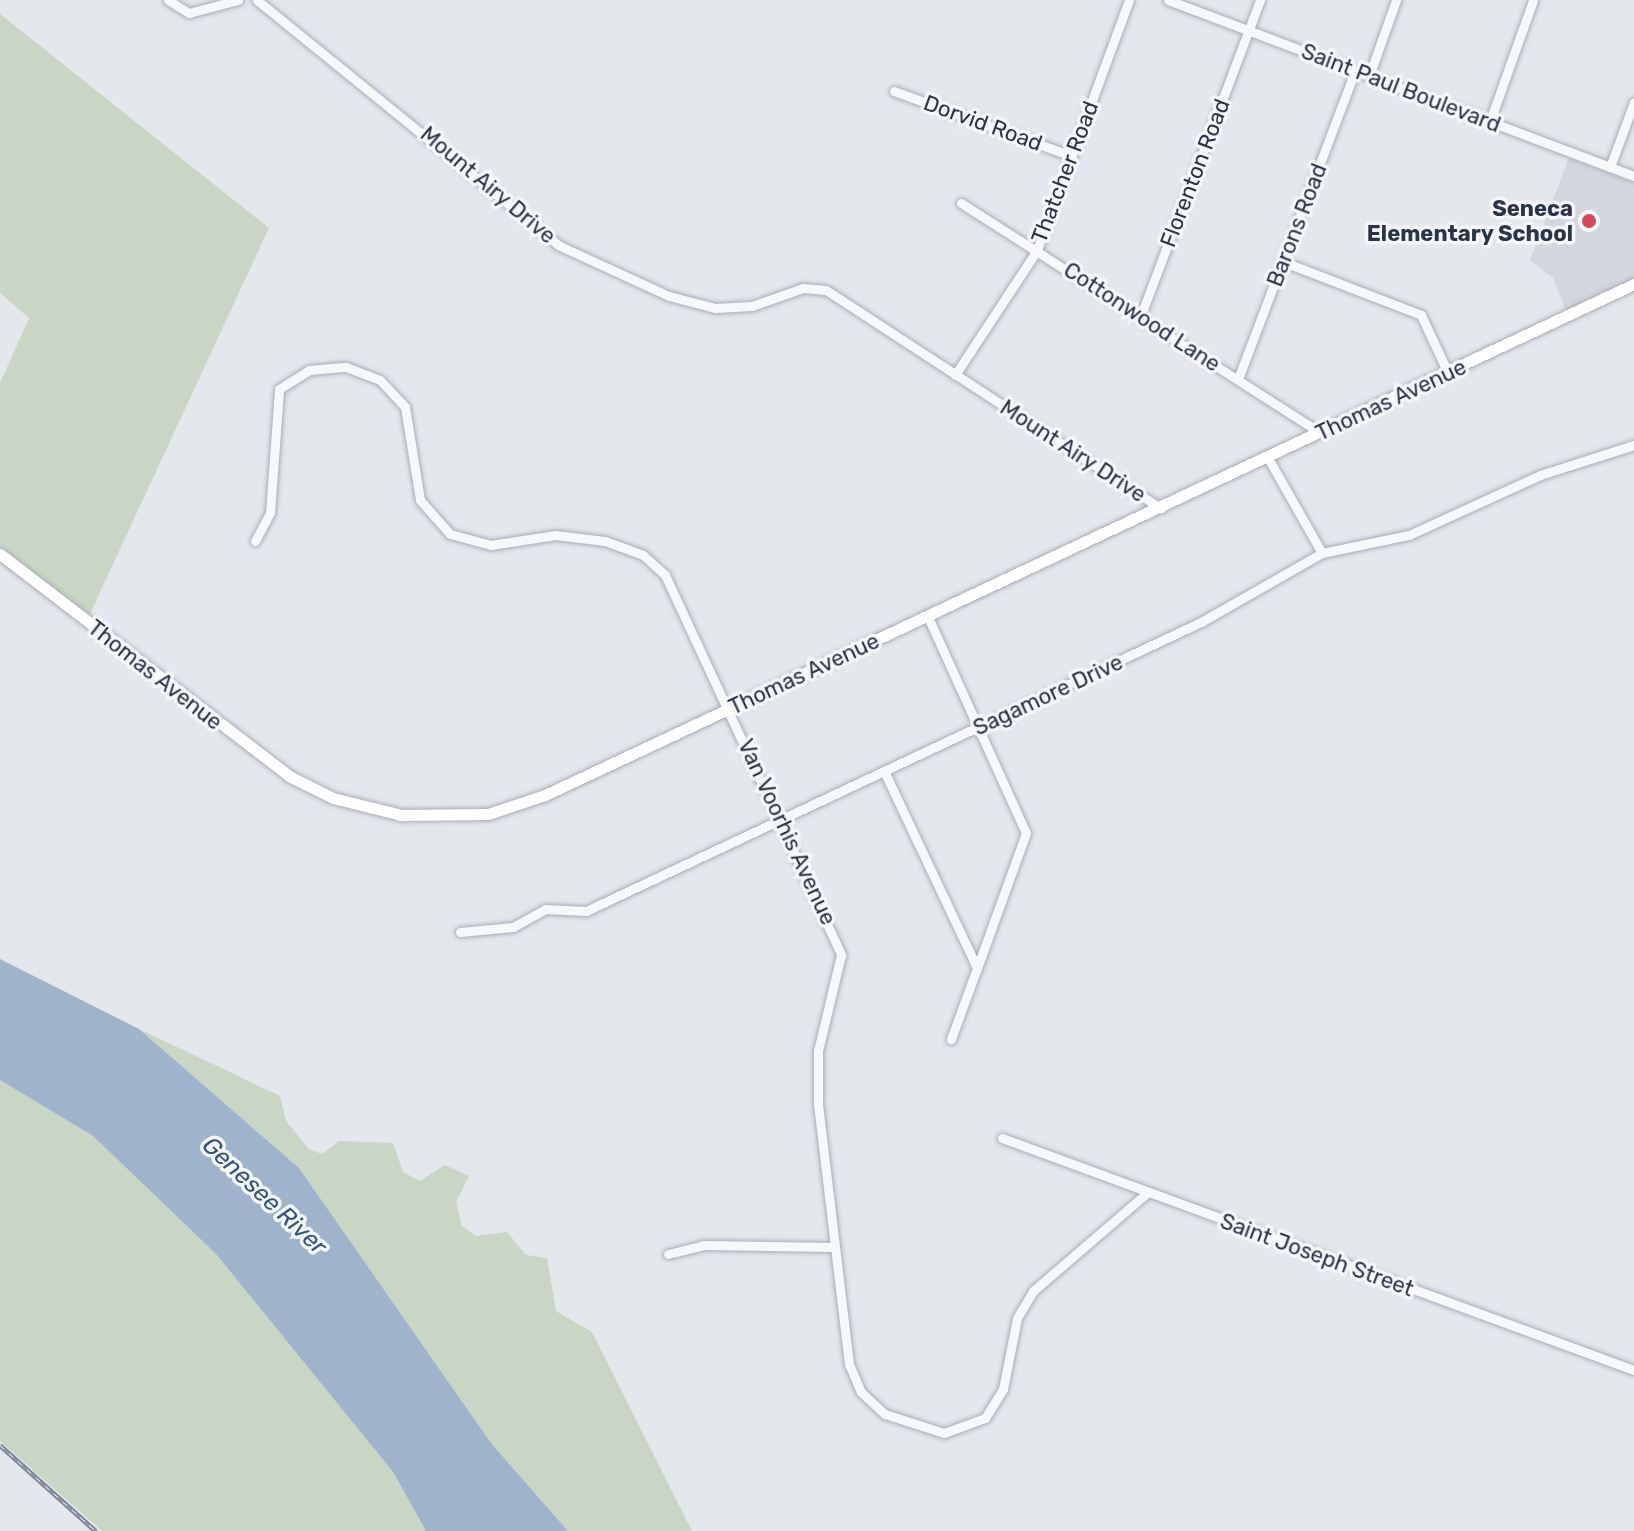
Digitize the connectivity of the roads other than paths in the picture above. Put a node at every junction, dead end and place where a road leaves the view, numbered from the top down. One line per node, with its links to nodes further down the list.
1 (168, 0): 2 (street)
2 (238, 0)
3 (257, 0): 24 (street, Mount Airy Drive)
4 (1129, 0): 15 (street, Thatcher Road)
5 (1168, 0): 9 (street, Saint Paul Boulevard)
6 (1260, 0): 9 (street, Florenton Road)
7 (1396, 0): 11 (street)
8 (1533, 0): 14 (street)
9 (1249, 30): 10 (street, Saint Paul Boulevard); 22 (street, Florenton Road)
10 (1355, 71): 11 (street, Saint Paul Boulevard); 20 (street, Barons Road)
11 (1369, 76): 14 (street, Saint Paul Boulevard)
12 (894, 91): 15 (street, Dorvid Road)
13 (1634, 102): 16 (street)
14 (1490, 121): 16 (street, Saint Paul Boulevard)
15 (1072, 156): 19 (street, Thatcher Road)
16 (1610, 167): 17 (street, Saint Paul Boulevard)
17 (1634, 176)
18 (961, 203): 19 (street, Cottonwood Lane)
19 (1037, 250): 22 (street, Cottonwood Lane); 24 (street, Thatcher Road)
20 (1284, 262): 23 (street); 25 (street, Barons Road)
21 (1634, 284): 23 (main road, Thomas Avenue)
22 (1141, 315): 25 (street, Cottonwood Lane)
23 (1448, 373): 26 (main road, Thomas Avenue)
24 (955, 375): 29 (street, Mount Airy Drive)
25 (1238, 379): 26 (street, Cottonwood Lane)
26 (1321, 433): 28 (main road, Thomas Avenue)
27 (1634, 445): 31 (street, Sagamore Drive)
28 (1268, 458): 29 (main road, Thomas Avenue); 31 (street)
29 (1161, 508): 33 (main road, Thomas Avenue)
30 (255, 541): 34 (street, Van Voorhis Avenue)
31 (1322, 553): 35 (street, Sagamore Drive)
32 (0, 554): 34 (main road, Thomas Avenue)
33 (928, 617): 34 (main road, Thomas Avenue); 35 (street)
34 (729, 708): 37 (street, Van Voorhis Avenue)
35 (979, 727): 36 (street, Sagamore Drive); 39 (street)
36 (884, 771): 37 (street, Sagamore Drive); 39 (street)
37 (781, 820): 38 (street, Sagamore Drive); 43 (street, Van Voorhis Avenue)
38 (460, 932)
39 (977, 968): 40 (street)
40 (951, 1039)
41 (1002, 1138): 42 (street, Saint Joseph Street)
42 (1147, 1193): 43 (street, Van Voorhis Avenue); 45 (street, Saint Joseph Street)
43 (834, 1247): 44 (street)
44 (668, 1254)
45 (1634, 1370)

